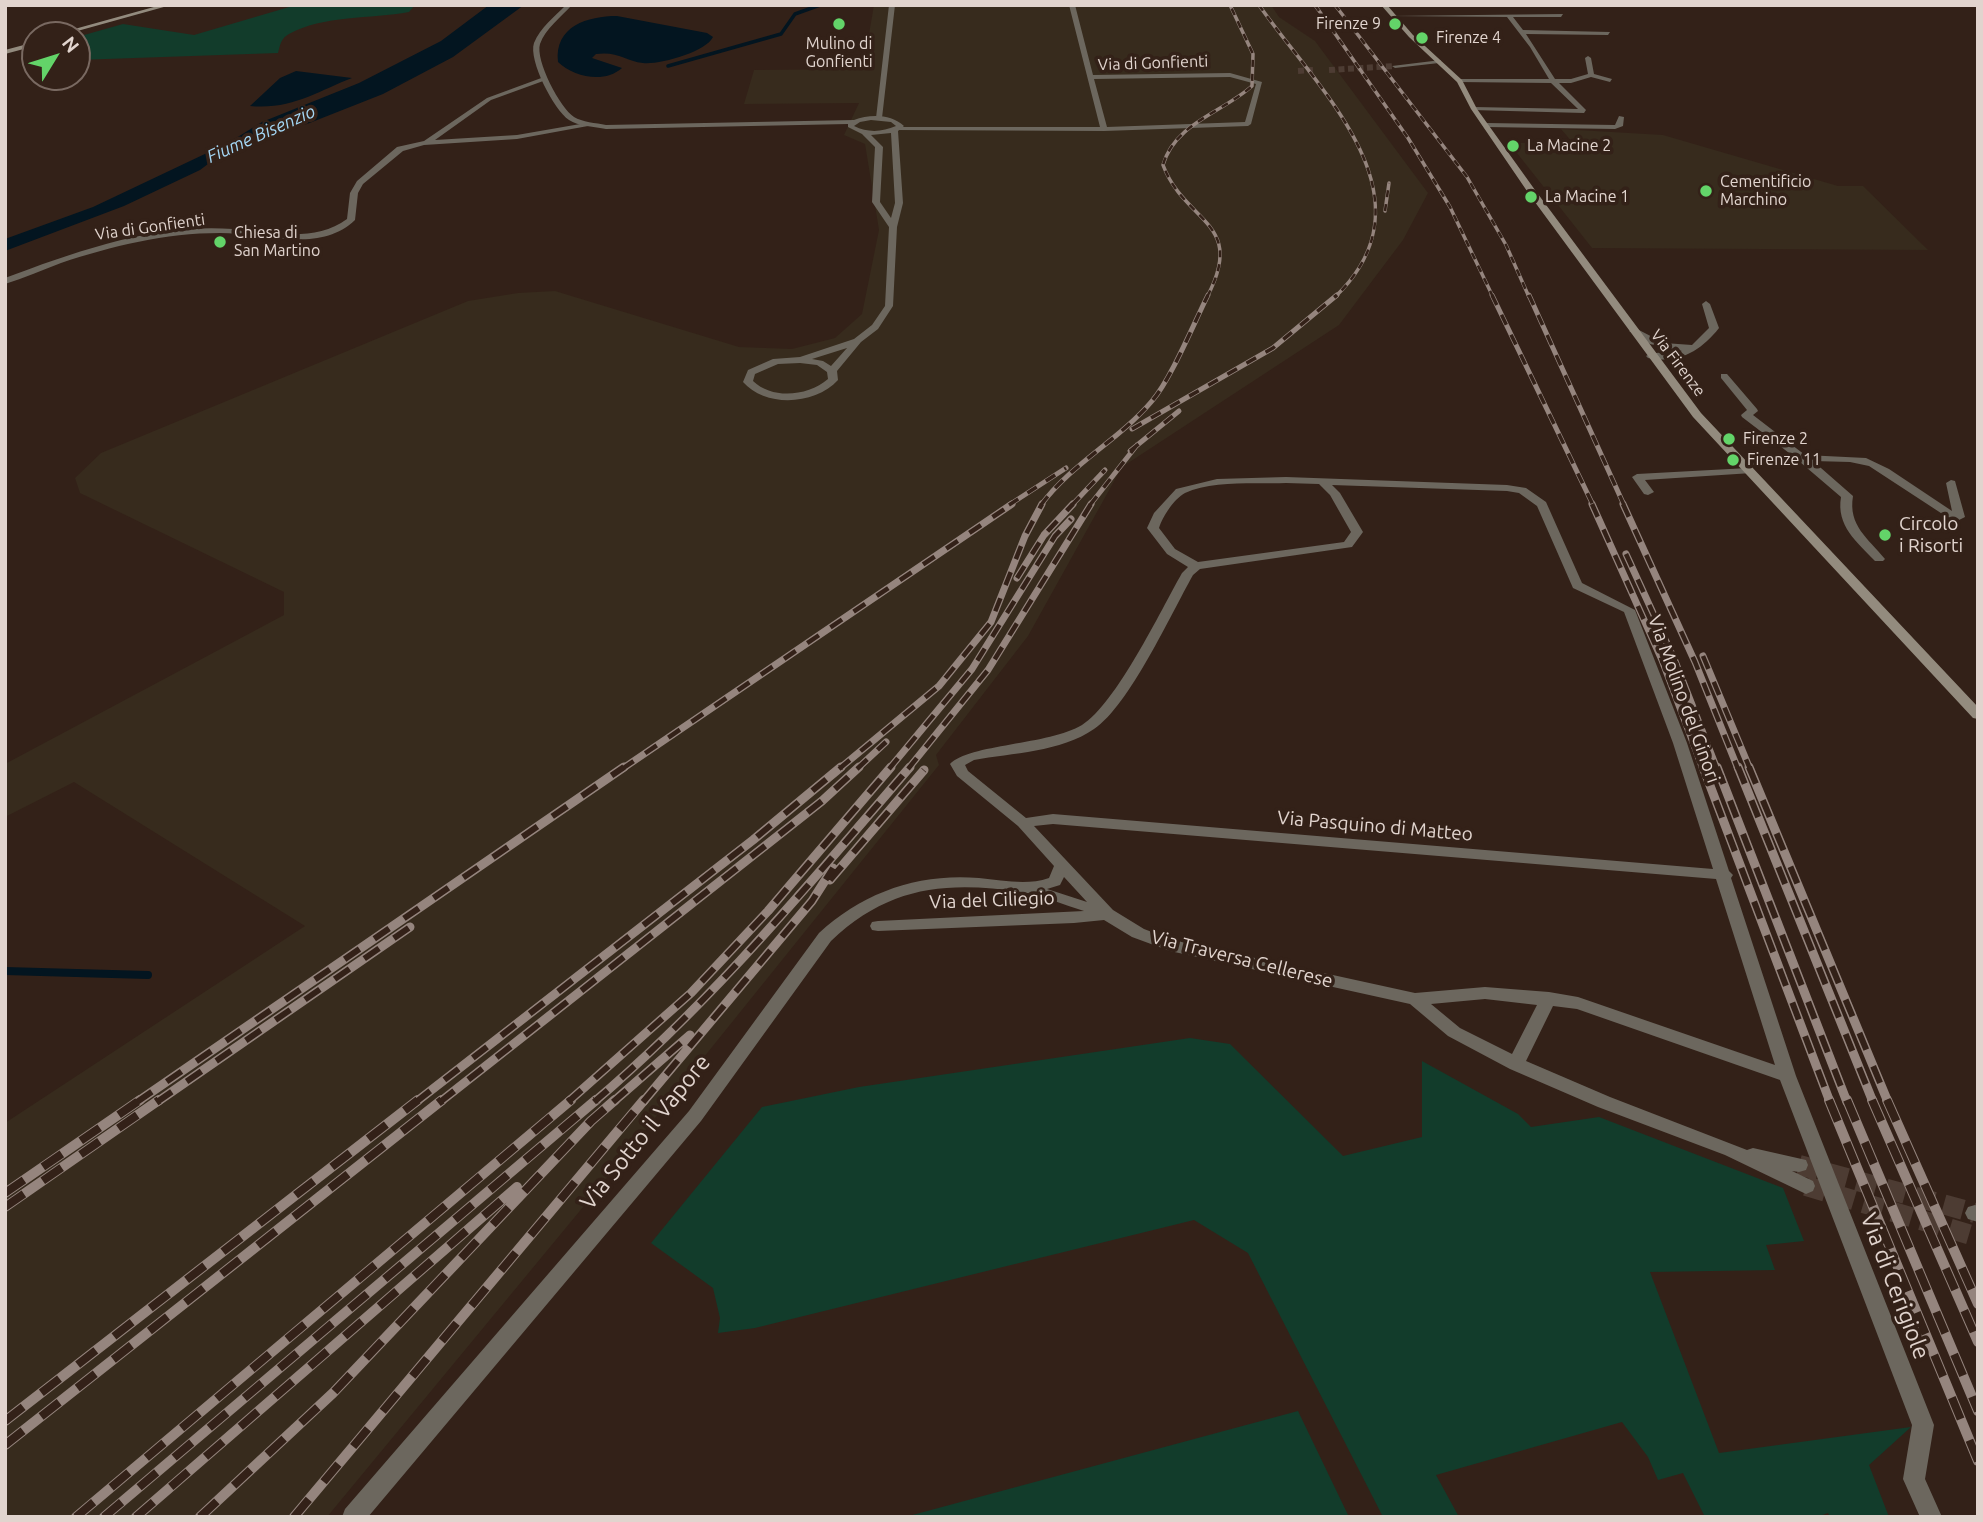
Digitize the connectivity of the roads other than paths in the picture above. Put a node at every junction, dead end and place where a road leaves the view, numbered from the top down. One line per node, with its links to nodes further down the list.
1 (168, 5): 10 (main road)
2 (179, 5): 11 (main road)
3 (569, 5): 23 (street)
4 (892, 5): 29 (street)
5 (1072, 5): 22 (street)
6 (1384, 5): 9 (main road, Via Firenze)
7 (1508, 15): 8 (street); 9 (street); 12 (street)
8 (1561, 15)
9 (1393, 16): 15 (main road, Via Firenze)
10 (91, 26)
11 (91, 29)
12 (1522, 32): 13 (street); 26 (street)
13 (1608, 33)
14 (1588, 58): 21 (street)
15 (1439, 61): 16 (street); 25 (main road, Via Firenze)
16 (1395, 66)
17 (1329, 69): 18 (street)
18 (1313, 70)
19 (1298, 71): 20 (street)
20 (1284, 72)
21 (1591, 75): 24 (street); 26 (street)
22 (1091, 77): 31 (street, Via di Gonfienti); 38 (street, Via di Gonfienti)
23 (544, 79): 34 (street); 41 (street, Via di Gonfienti)
24 (1610, 80)
25 (1460, 81): 26 (street); 27 (main road, Via Firenze)
26 (1553, 81): 27 (street)
27 (1474, 109): 35 (main road, Via Firenze)
28 (1622, 117): 35 (street)
29 (879, 118): 36 (street, Via di Gonfienti); 37 (street, Via di Gonfienti)
30 (1087, 118): 31 (street)
31 (1101, 118): 38 (street, Via di Gonfienti)
32 (1060, 119): 33 (street, Via di Gonfienti)
33 (1006, 121): 37 (street, Via di Gonfienti); 39 (street)
34 (586, 125): 36 (street, Via di Gonfienti); 41 (street, Via di Gonfienti)
35 (1486, 125): 45 (main road, Via Firenze)
36 (854, 126): 40 (street, Via di Gonfienti)
37 (897, 127): 39 (street, Via di Gonfienti); 40 (street, Via di Gonfienti); 42 (street)
38 (1104, 129): 39 (street, Via di Gonfienti)
39 (998, 130)
40 (864, 132): 42 (street)
41 (424, 143): 43 (street, Via di Gonfienti)
42 (893, 227): 46 (street)
43 (5, 281)
44 (1706, 304): 47 (street)
45 (1634, 331): 47 (street); 48 (main road, Via Firenze)
46 (858, 340): 49 (street); 50 (street)
47 (1685, 351): 48 (street); 51 (street)
48 (1651, 355): 51 (main road, Via Firenze)
49 (800, 360): 50 (street); 50 (street)
50 (832, 371)
51 (1664, 373): 54 (main road, Via Firenze)
52 (1724, 376): 53 (street)
53 (1801, 459): 54 (street); 56 (street); 58 (street)
54 (1745, 468): 57 (street); 60 (main road, Via Firenze)
55 (1322, 482): 59 (street); 59 (street, Via Molino del Ginori); 63 (street, Via Molino del Ginori)
56 (1951, 482)
57 (1648, 492)
58 (1879, 559)
59 (1197, 566): 61 (street, Via Traversa Cellerese)
60 (1978, 715)
61 (1023, 823): 62 (street, Via Traversa Cellerese); 63 (street, Via Pasquino di Matteo)
62 (1062, 864): 64 (street, Via Sotto il Vapore); 65 (street, Via Traversa Cellerese)
63 (1725, 875): 70 (street, Via Molino del Ginori)
64 (1026, 888): 65 (street, Via Sotto il Vapore); 74 (street, Via Sotto il Vapore)
65 (1107, 914): 66 (street, Via del Ciliegio); 68 (street, Via Traversa Cellerese)
66 (878, 926)
67 (1549, 998): 68 (street, Via Traversa Cellerese); 69 (street); 70 (street, Via Traversa Cellerese)
68 (1415, 999): 69 (street, Via Traversa Cellerese)
69 (1516, 1064): 71 (street, Via Traversa Cellerese)
70 (1787, 1076): 75 (street, Via di Cerigiole)
71 (1731, 1150): 72 (street, Via Traversa Cellerese); 73 (street, Via Traversa Cellerese)
72 (1799, 1165)
73 (1806, 1186)
74 (353, 1517)
75 (1931, 1517)

